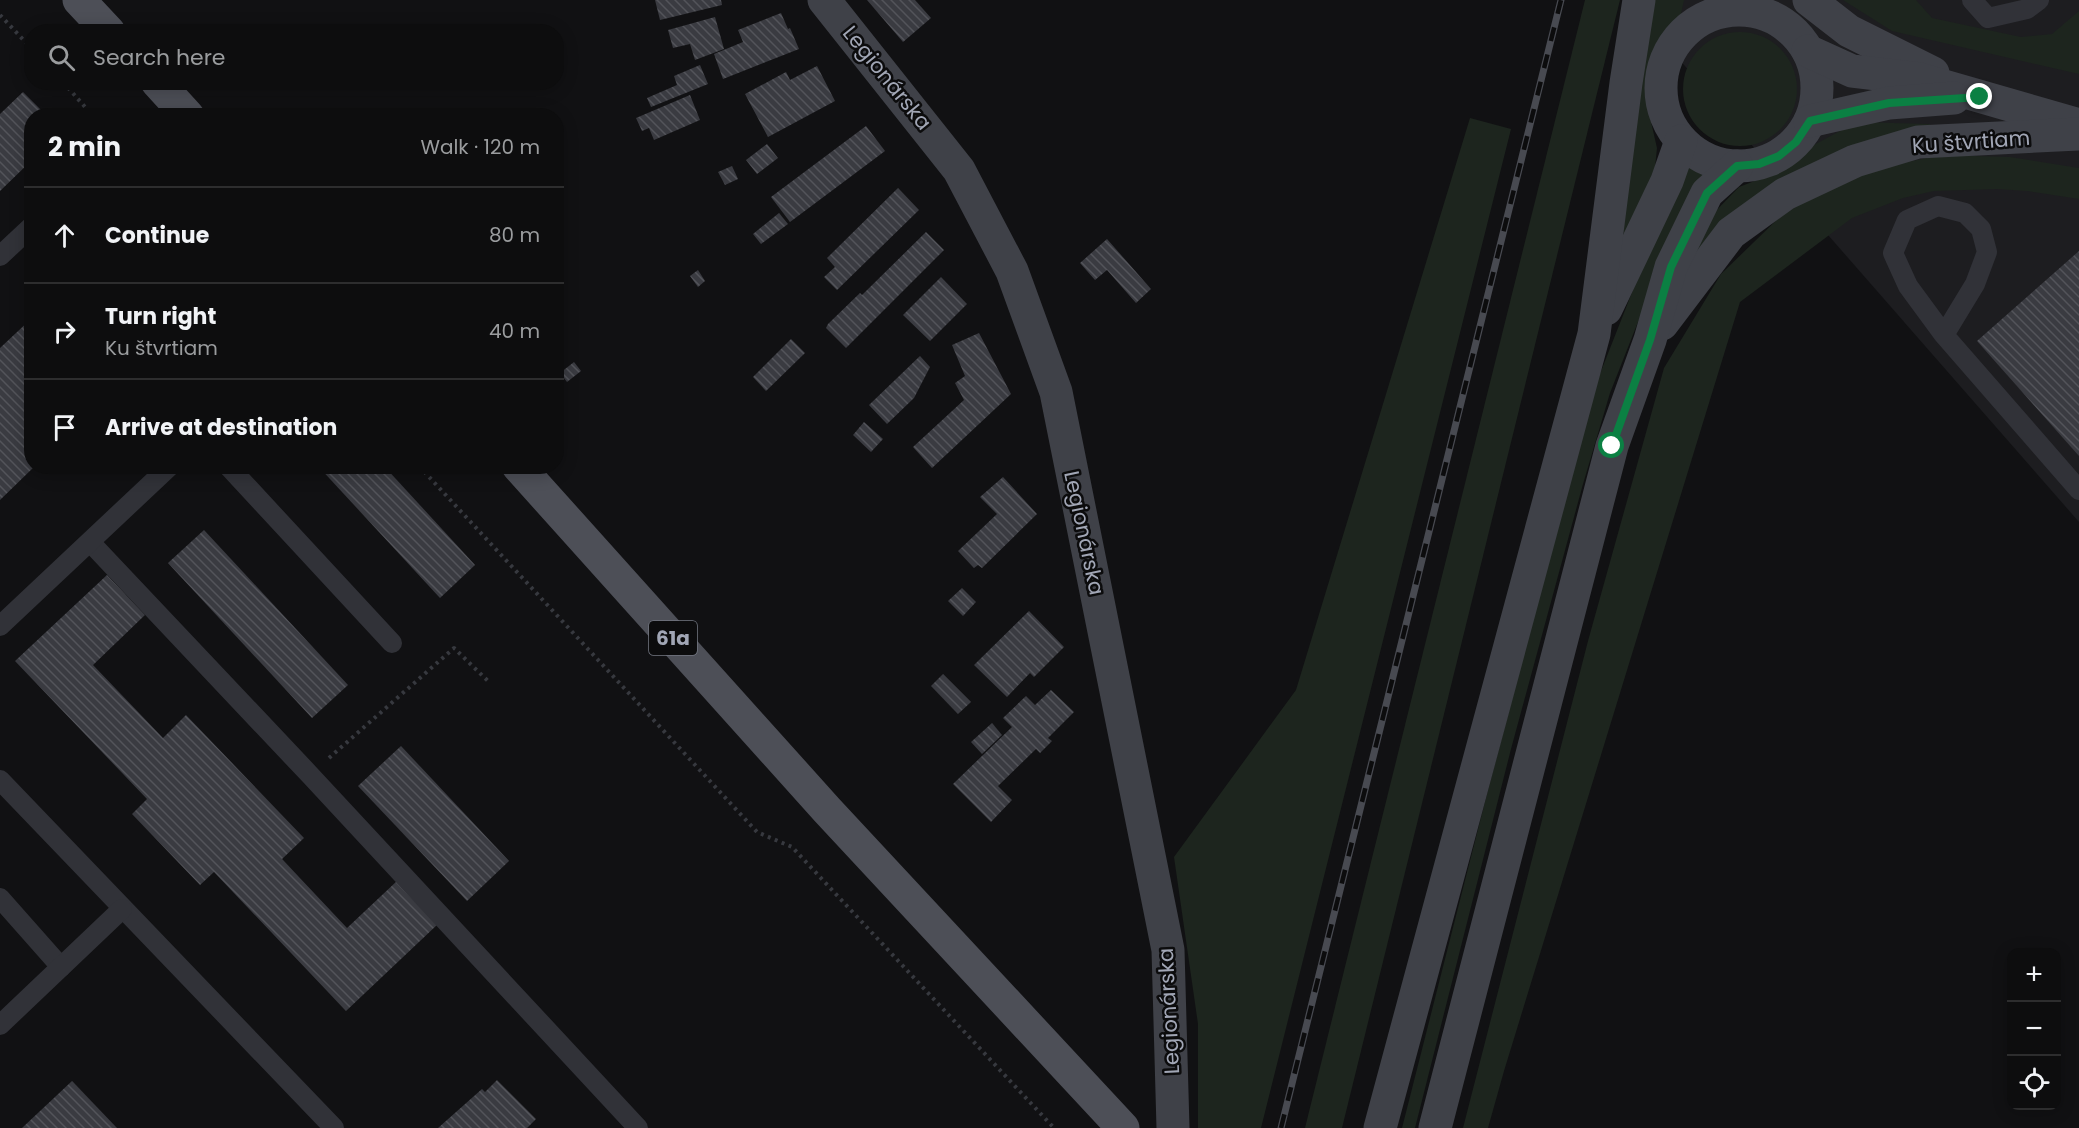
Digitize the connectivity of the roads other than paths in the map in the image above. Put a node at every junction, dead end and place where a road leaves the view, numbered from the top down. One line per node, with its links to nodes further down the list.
1 (79, 0): 9 (main road)
2 (824, 0): 39 (main road, Legionárska)
3 (1639, 0): 21 (main road)
4 (1809, 0): 12 (main road)
5 (1972, 0): 6 (lane)
6 (2039, 0)
7 (1756, 6): 8 (main road); 10 (main road)
8 (1701, 10): 17 (main road)
9 (102, 24)
10 (1808, 51): 12 (main road, Ku štvrtiam); 14 (main road)
11 (164, 90): 13 (main road)
12 (1980, 97): 14 (main road, Ku štvrtiam); 15 (main road, Ku štvrtiam)
13 (181, 108)
14 (1810, 121): 18 (main road)
15 (2079, 125)
16 (2079, 134): 23 (main road, Ku štvrtiam)
17 (1681, 141): 18 (main road); 21 (main road)
18 (1737, 166): 23 (main road)
19 (24, 233): 20 (lane)
20 (0, 256)
21 (1594, 334): 40 (main road)
22 (1944, 335): 22 (lane); 27 (lane)
23 (1650, 340): 41 (main road)
24 (162, 474): 28 (lane)
25 (235, 474): 30 (lane)
26 (525, 474): 38 (main road, 61a)
27 (2079, 490)
28 (90, 542): 29 (lane); 37 (lane)
29 (0, 625)
30 (392, 643)
31 (0, 780): 33 (lane)
32 (0, 898): 34 (lane)
33 (122, 909): 34 (lane); 36 (lane)
34 (61, 967): 35 (lane)
35 (0, 1025)
36 (334, 1128)
37 (638, 1128)
38 (1123, 1128)
39 (1173, 1128)
40 (1380, 1128)
41 (1435, 1128)

